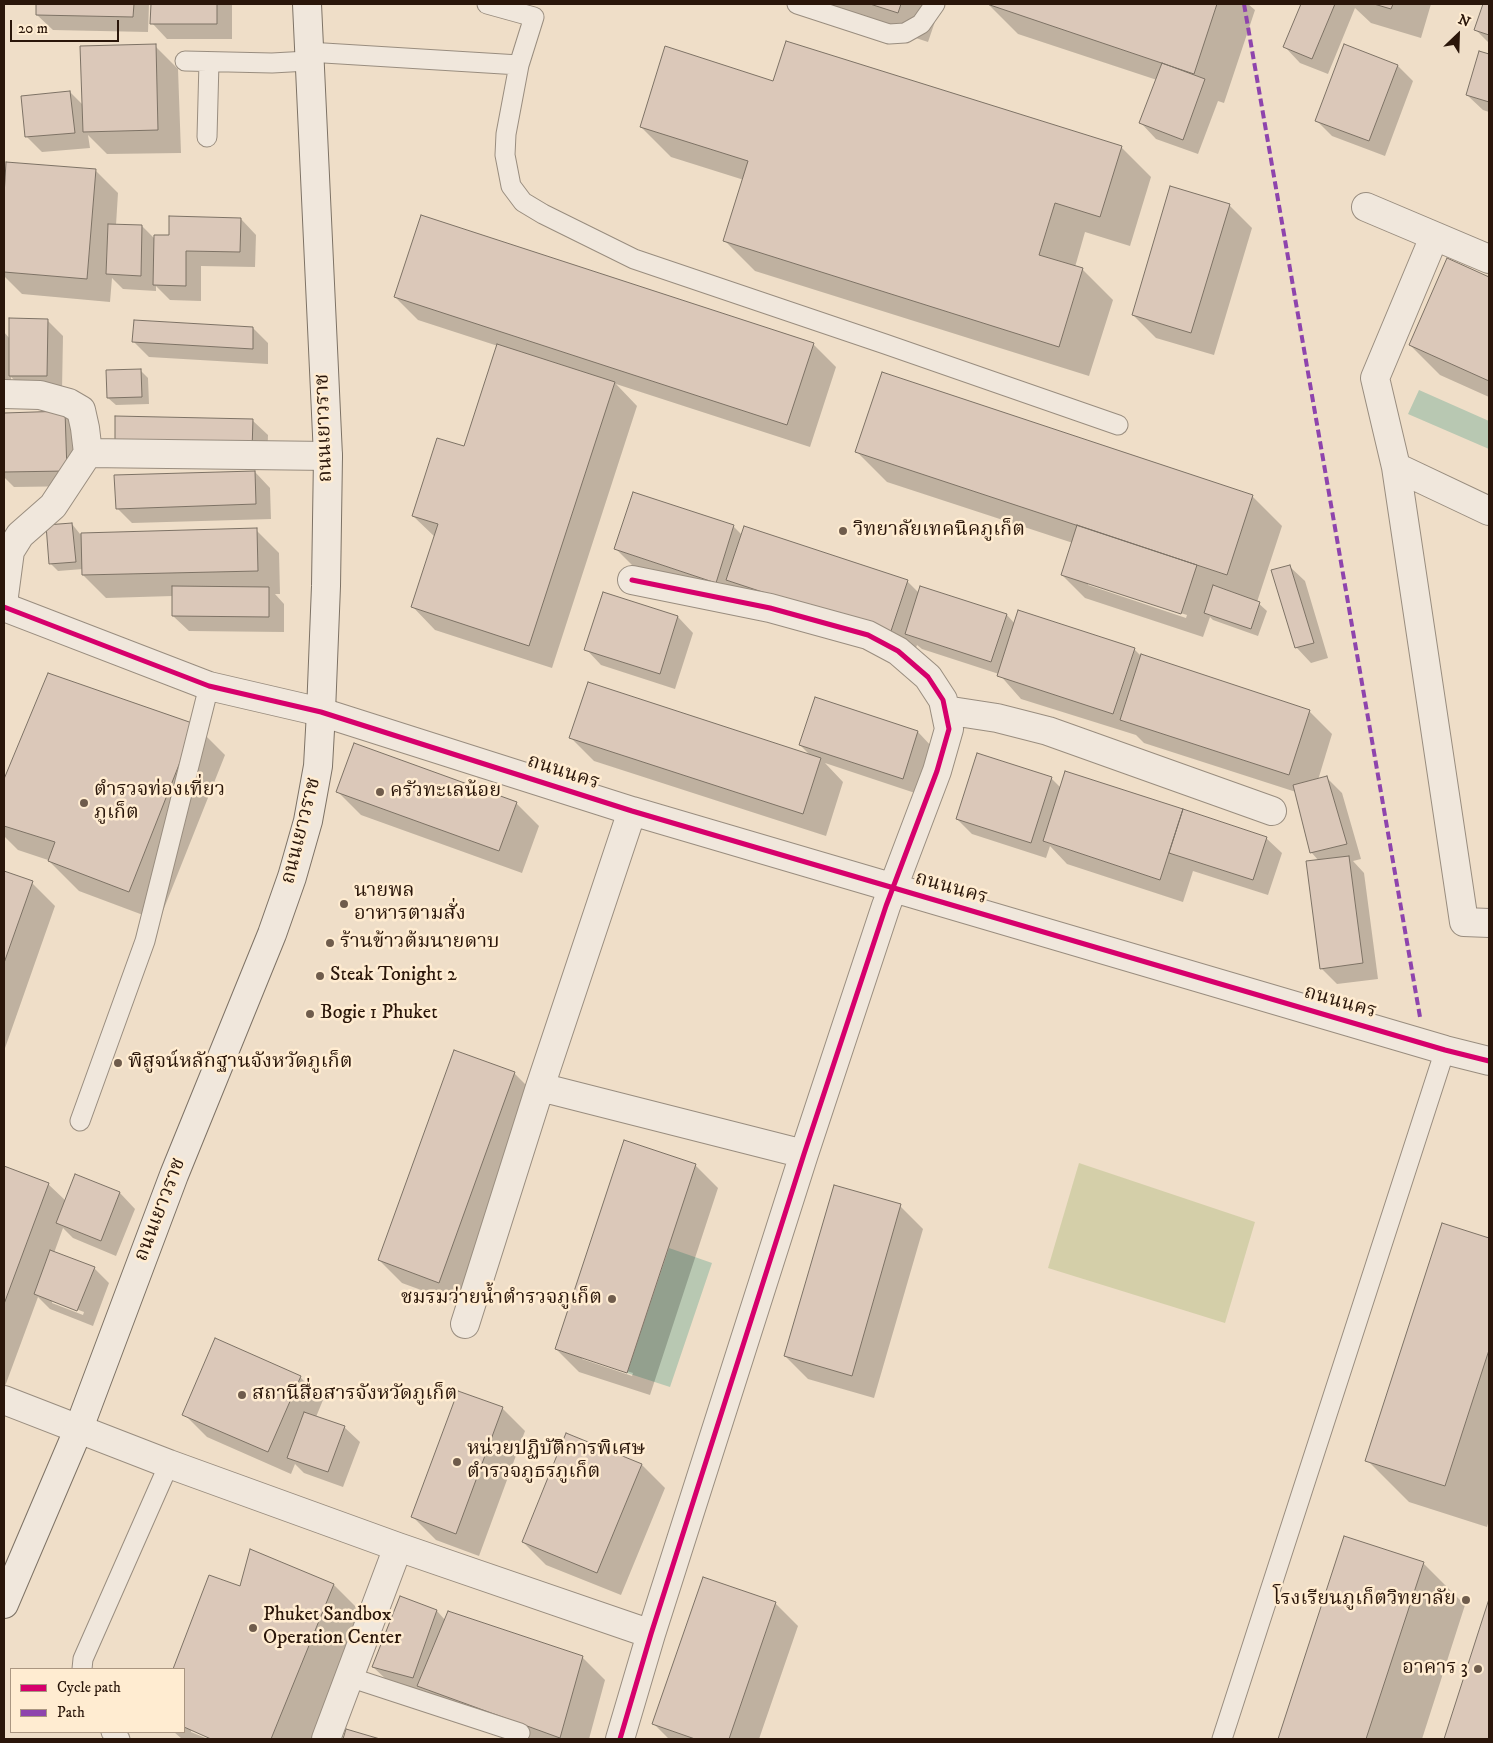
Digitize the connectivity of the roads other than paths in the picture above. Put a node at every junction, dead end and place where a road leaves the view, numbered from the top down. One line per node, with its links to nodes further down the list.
1 (307, 4): 6 (street, ถนนเยาวราช)
2 (487, 4): 5 (lane)
3 (797, 4): 4 (lane)
4 (935, 4)
5 (536, 10): 9 (lane)
6 (308, 57): 8 (lane); 9 (lane); 17 (street, ถนนเยาวราช)
7 (185, 61): 8 (lane)
8 (209, 62): 10 (lane)
9 (519, 65): 15 (lane)
10 (207, 137)
11 (1366, 206): 12 (street)
12 (1434, 237): 13 (street); 18 (street)
13 (1489, 260)
14 (4, 394): 16 (street)
15 (1118, 425)
16 (88, 452): 17 (street); 21 (street)
17 (328, 456): 25 (street, ถนนเยาวราช)
18 (1396, 467): 19 (street); 29 (street)
19 (1489, 511)
20 (632, 580): 24 (street)
21 (4, 596)
22 (4, 607): 23 (street, ถนนนคร)
23 (209, 686): 25 (street, ถนนนคร); 33 (lane)
24 (945, 710): 27 (street); 28 (street)
25 (321, 712): 26 (street, ถนนนคร); 37 (street, ถนนเยาวราช)
26 (632, 811): 28 (street, ถนนนคร); 32 (street)
27 (1272, 811)
28 (893, 887): 30 (street, ถนนนคร); 34 (street)
29 (1489, 923)
30 (1445, 1050): 31 (street, ถนนนคร); 47 (lane)
31 (1489, 1061)
32 (540, 1087): 34 (street); 35 (street)
33 (80, 1121)
34 (804, 1154): 41 (street)
35 (465, 1324)
36 (4, 1400): 37 (street)
37 (79, 1428): 38 (street); 40 (street, ถนนเยาวราช)
38 (169, 1464): 39 (street); 42 (lane)
39 (398, 1547): 41 (street); 43 (street)
40 (4, 1604)
41 (651, 1634): 46 (street)
42 (82, 1668)
43 (349, 1677): 44 (lane); 45 (street)
44 (520, 1733)
45 (326, 1739)
46 (620, 1739)
47 (1222, 1739)

